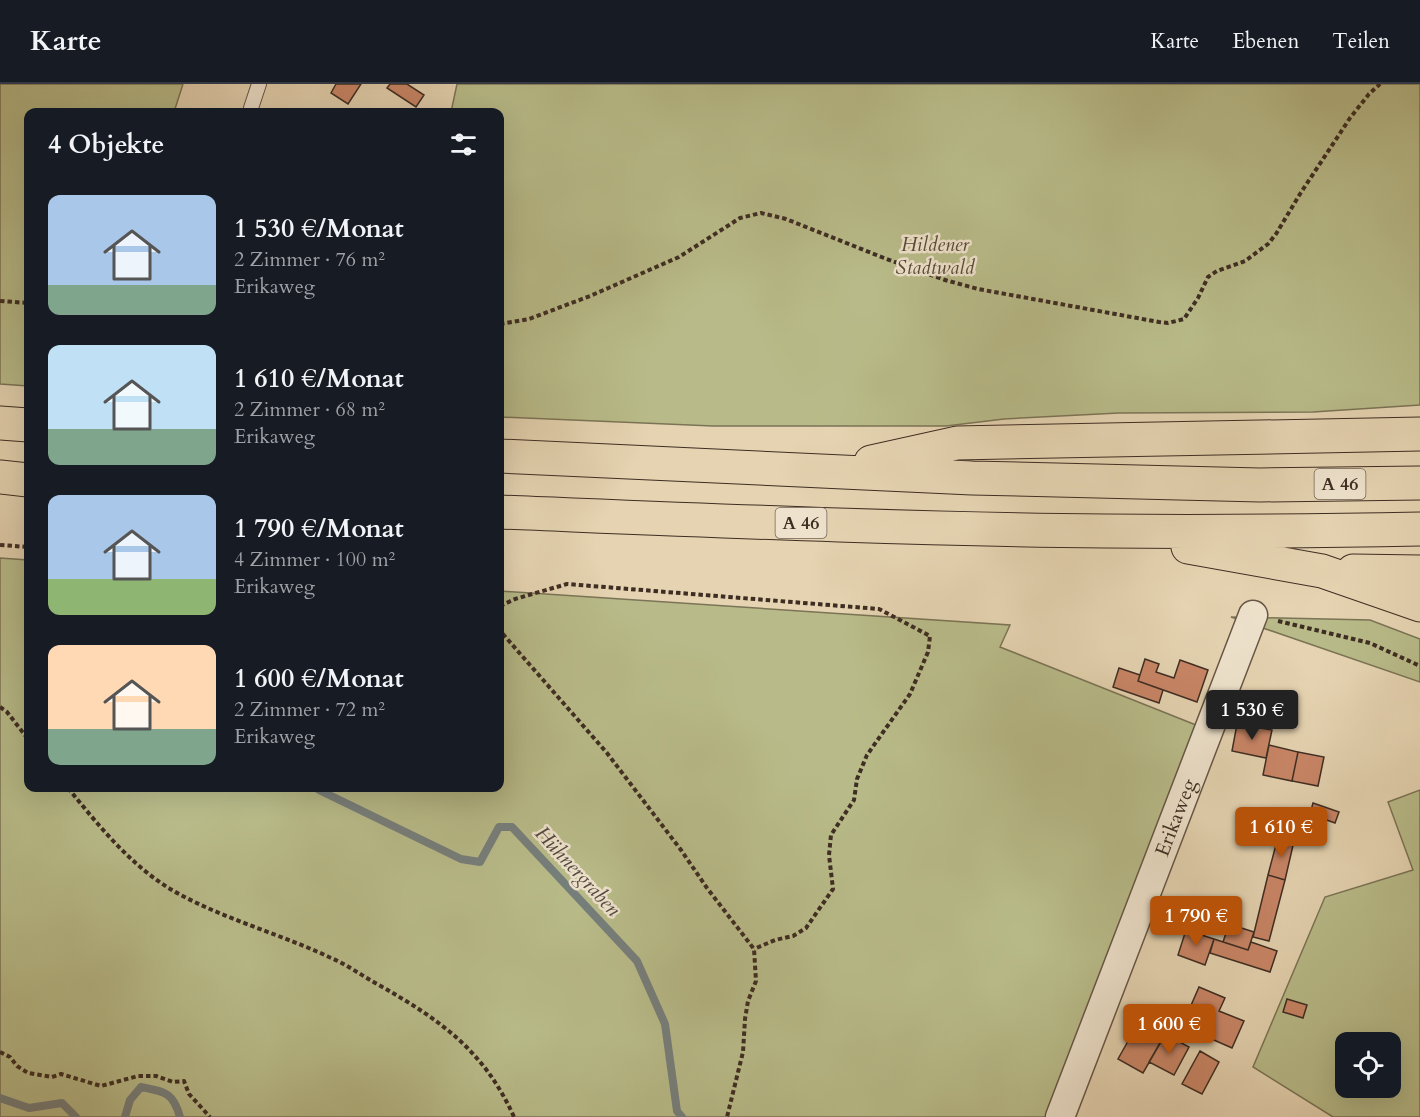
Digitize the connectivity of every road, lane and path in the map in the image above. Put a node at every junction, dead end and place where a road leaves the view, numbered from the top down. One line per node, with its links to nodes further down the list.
1 (259, 84): 3 (lane)
2 (1380, 84): 6 (path)
3 (251, 108)
4 (0, 302): 5 (path)
5 (24, 303)
6 (504, 323)
7 (1420, 420): 11 (highway)
8 (0, 423): 9 (highway)
9 (24, 425)
10 (1420, 434): 11 (highway)
11 (1359, 436): 13 (highway)
12 (504, 456): 13 (highway, A 46)
13 (828, 472): 16 (highway, A 46)
14 (0, 477): 15 (highway)
15 (24, 480)
16 (1420, 483)
17 (504, 512): 19 (highway, A 46)
18 (1420, 529): 19 (highway, A 46)
19 (1103, 531): 22 (highway)
20 (0, 545): 21 (path)
21 (24, 547)
22 (1322, 571): 23 (highway); 25 (highway)
23 (1420, 572)
24 (504, 604): 32 (path)
25 (1420, 605)
26 (1253, 615): 28 (path); 37 (street, Erikaweg)
27 (504, 635): 32 (path)
28 (1420, 666)
29 (0, 707): 30 (path)
30 (24, 734)
31 (71, 792): 35 (path)
32 (754, 949): 36 (path)
33 (0, 1052): 34 (path)
34 (210, 1117)
35 (514, 1117)
36 (727, 1117)
37 (1060, 1117)

